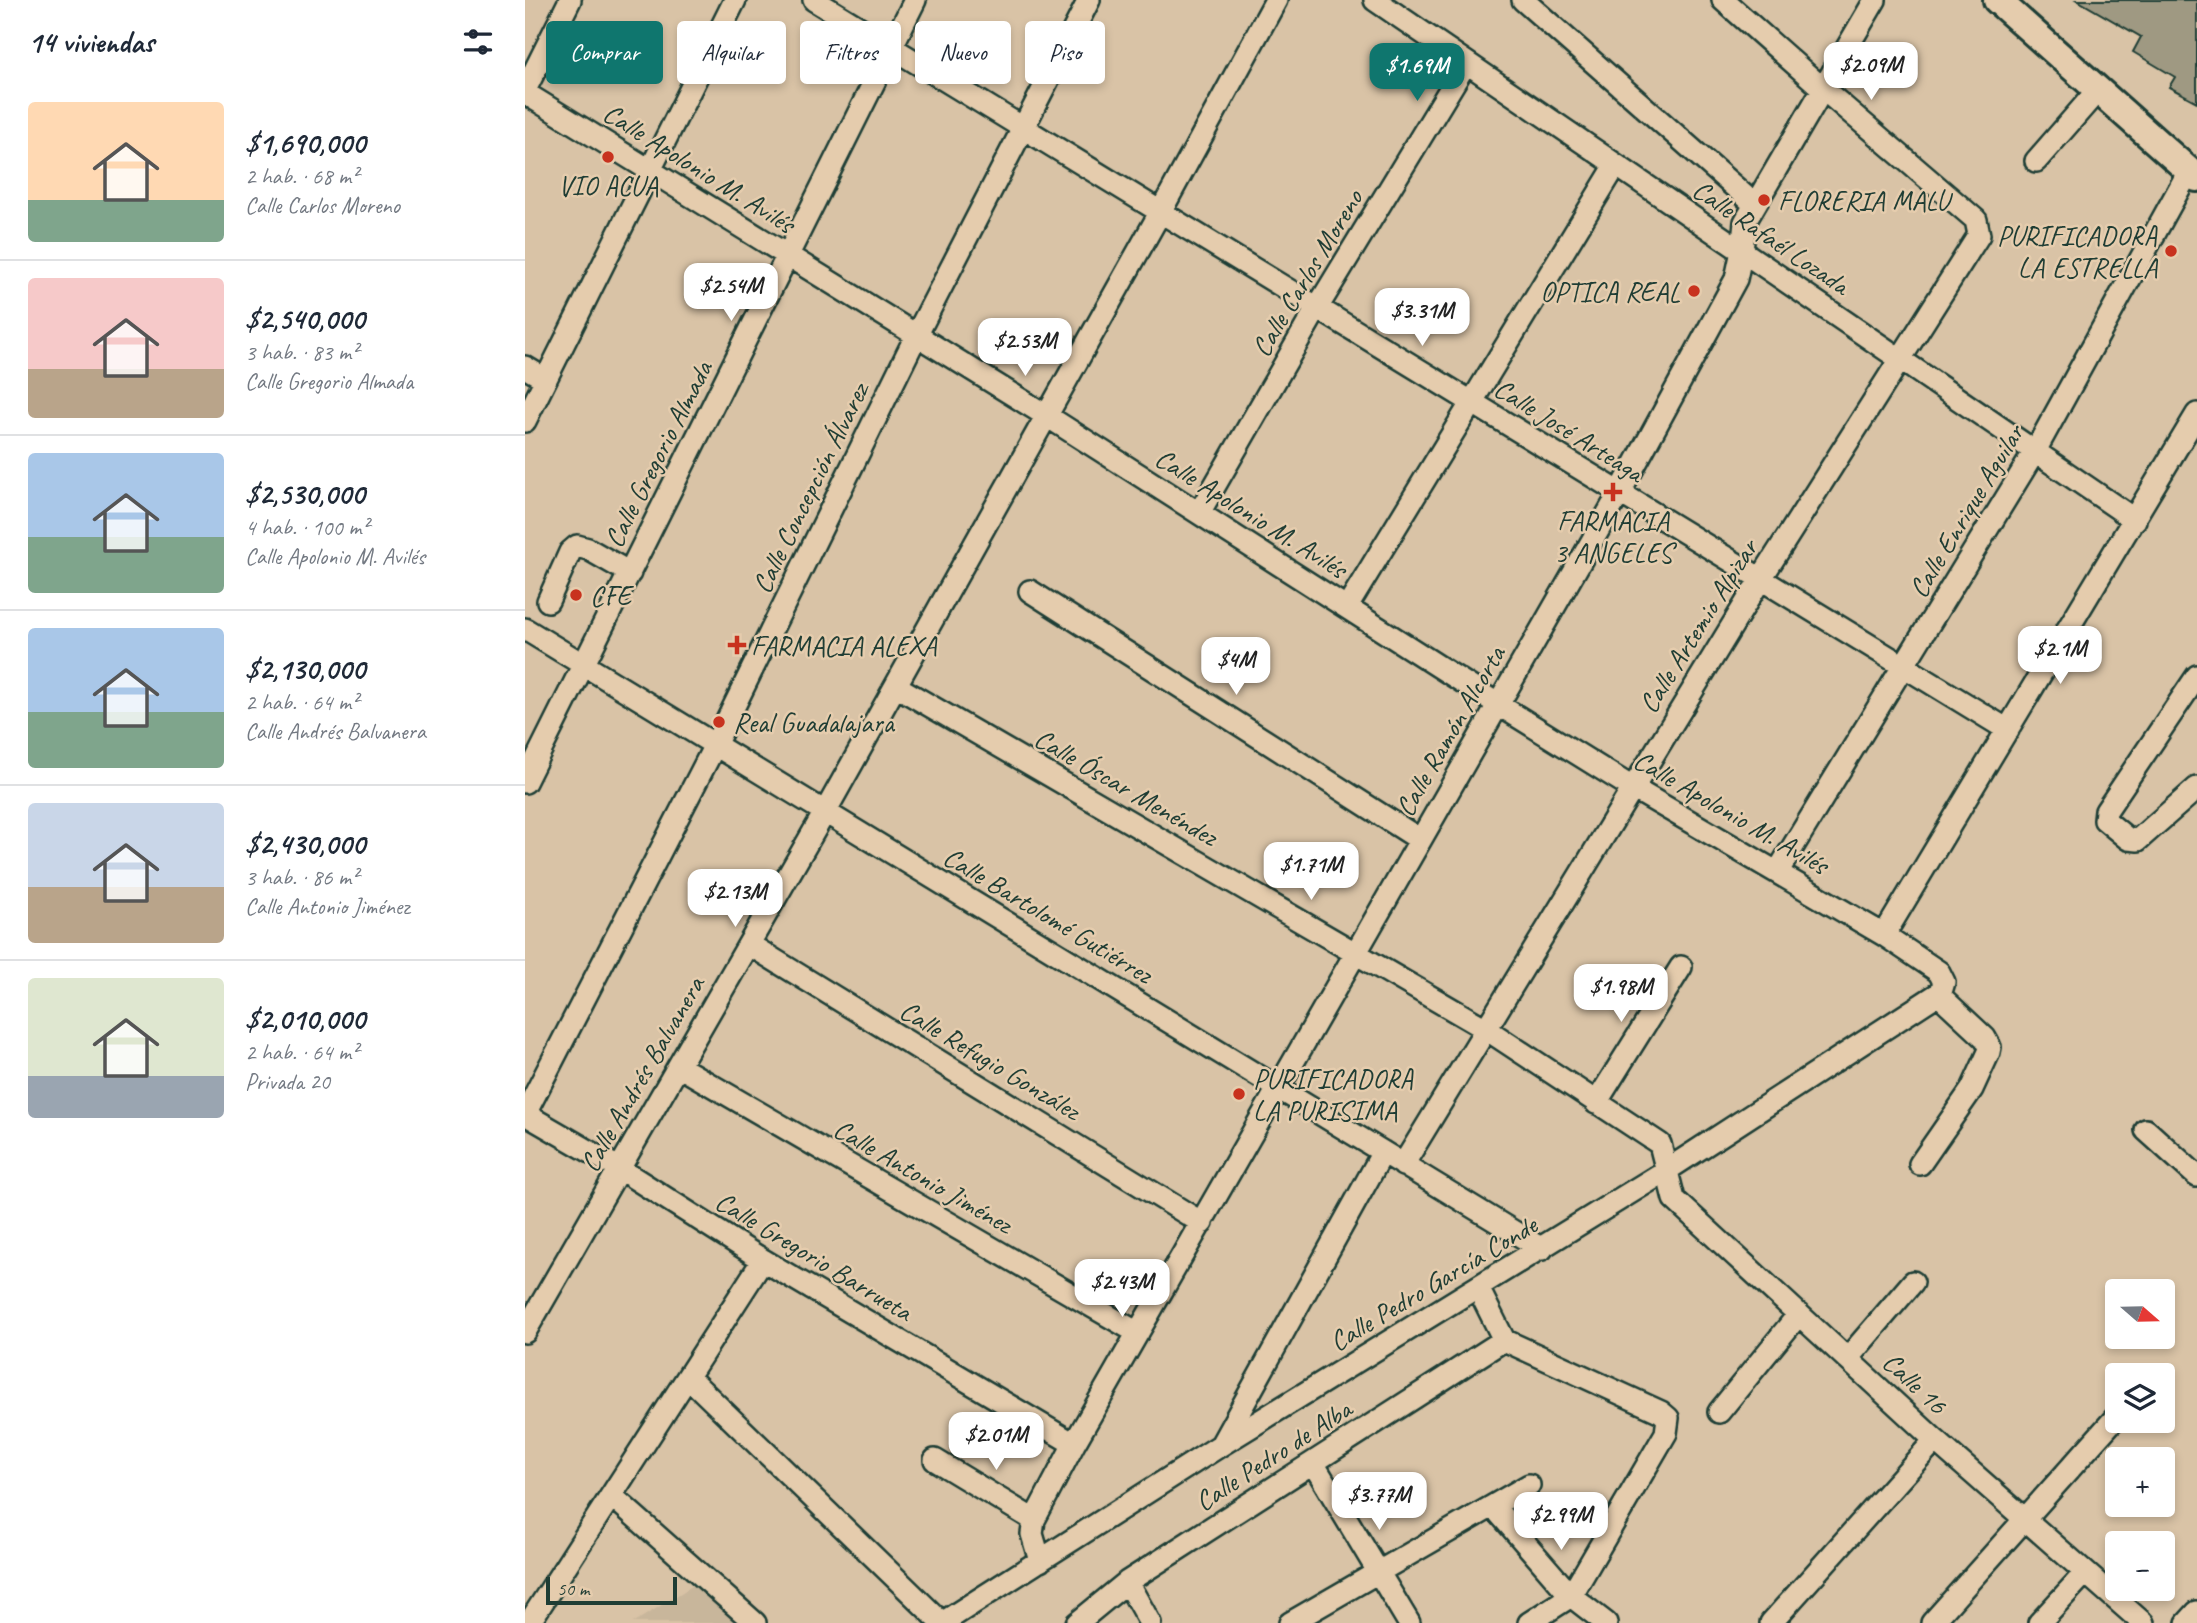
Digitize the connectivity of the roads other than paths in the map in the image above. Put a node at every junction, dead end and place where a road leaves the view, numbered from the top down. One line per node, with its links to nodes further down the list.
1 (570, 0): 19 (street)
2 (734, 0): 23 (street)
3 (814, 0): 12 (street, Calle José Arteaga)
4 (915, 0): 13 (street, Calle Gregorio Almada)
5 (1089, 0): 20 (street, Calle Concepción Álvarez)
6 (1276, 0): 26 (street, Calle Andrés Balvanera)
7 (1375, 0): 15 (street, Calle Rafaél Lozada)
8 (1523, 0): 25 (street)
9 (1723, 0): 17 (street)
10 (1875, 0): 17 (street, Calle Ramón Alcorta)
11 (1997, 0): 18 (main road)
12 (849, 21)
13 (901, 29)
14 (901, 53): 20 (street, Calle José Arteaga)
15 (1467, 63): 22 (street, Calle Rafaél Lozada); 29 (street, Calle Carlos Moreno)
16 (874, 84): 28 (street, Calle Gregorio Almada)
17 (1822, 88): 25 (street, Calle Ramón Alcorta); 31 (street, Calle Artemio Alpizar)
18 (2098, 90): 21 (street); 24 (main road)
19 (525, 91): 23 (street, Calle Apolonio M. Avilés)
20 (1023, 128): 26 (street, Calle José Arteaga); 30 (street, Calle Concepción Álvarez)
21 (2036, 161)
22 (1616, 165): 27 (street, Calle Rafaél Lozada); 34 (street)
23 (651, 171): 28 (street, Calle Apolonio M. Avilés); 33 (street)
24 (2193, 175): 38 (street, Calle Enrique Aguilar)
25 (1754, 204): 27 (street, Calle Ramón Alcorta)
26 (1161, 211): 29 (street, Calle José Arteaga); 36 (street, Calle Andrés Balvanera)
27 (1742, 251): 31 (street, Calle Rafaél Lozada); 39 (street, Calle Ramón Alcorta)
28 (788, 256): 30 (street, Calle Apolonio M. Avilés); 42 (street, Calle Gregorio Almada)
29 (1317, 308): 34 (street, Calle José Arteaga); 40 (street, Calle Carlos Moreno)
30 (916, 336): 36 (street, Calle Apolonio M. Avilés); 54 (street, Calle Concepción Álvarez)
31 (1899, 359): 38 (street, Calle Rafaél Lozada); 43 (street, Calle Artemio Alpizar)
32 (525, 367): 33 (street)
33 (545, 379): 37 (street)
34 (1472, 403): 39 (street, Calle José Arteaga); 46 (street)
35 (2197, 414): 41 (street)
36 (1047, 416): 40 (street, Calle Apolonio M. Avilés); 51 (street, Calle Andrés Balvanera)
37 (525, 421)
38 (2035, 452): 41 (street, Calle Rafaél Lozada); 49 (street, Calle Enrique Aguilar)
39 (1619, 494): 43 (street, Calle José Arteaga); 52 (street, Calle Ramón Alcorta)
40 (1199, 513): 46 (street, Calle Apolonio M. Avilés)
41 (2135, 520): 53 (street)
42 (630, 573): 45 (street); 48 (street, Calle Gregorio Almada)
43 (1760, 580): 49 (street, Calle José Arteaga); 56 (street, Calle Artemio Alpizar)
44 (1030, 591): 59 (street)
45 (548, 601)
46 (1347, 607): 52 (street, Calle Apolonio M. Avilés)
47 (525, 629): 48 (street, Calle Bartolomé Gutiérrez)
48 (584, 665): 54 (street, Calle Bartolomé Gutiérrez); 55 (street, Calle Gregorio Almada)
49 (1904, 667): 53 (street, Calle José Arteaga); 60 (street, Calle Enrique Aguilar)
50 (2197, 676): 57 (street)
51 (896, 686): 58 (street, Calle Andrés Balvanera); 63 (street, Calle Óscar Menéndez)
52 (1499, 705): 56 (street, Calle Apolonio M. Avilés); 59 (street, Calle Ramón Alcorta)
53 (2008, 730): 61 (street)
54 (715, 745): 58 (street, Calle Bartolomé Gutiérrez); 70 (street, Calle Concepción Álvarez)
55 (525, 782)
56 (1632, 787): 60 (street, Calle Apolonio M. Avilés); 66 (street, Calle Artemio Alpizar)
57 (2197, 788)
58 (825, 812): 62 (street, Calle Andrés Balvanera); 68 (street, Calle Bartolomé Gutiérrez)
59 (1419, 839): 63 (street, Calle Ramón Alcorta)
60 (1778, 871): 61 (street, Calle Apolonio M. Avilés)
61 (1884, 935): 65 (street, Calle Apolonio M. Avilés)
62 (750, 945): 67 (street, Calle Andrés Balvanera); 78 (street, Calle Refugio González)
63 (1356, 952): 66 (street, Calle Óscar Menéndez); 68 (street, Calle Ramón Alcorta)
64 (1681, 967): 69 (street)
65 (1941, 988): 73 (street, Calle Apolonio M. Avilés); 76 (street, Calle Pedro García Conde)
66 (1486, 1029): 69 (street, Calle Óscar Menéndez); 74 (street, Calle Artemio Alpizar)
67 (680, 1067): 75 (street, Calle Andrés Balvanera); 85 (street, Calle Antonio Jiménez)
68 (1278, 1088): 72 (street, Calle Bartolomé Gutiérrez); 78 (street, Calle Ramón Alcorta)
69 (1596, 1103): 76 (street, Calle Óscar Menéndez)
70 (525, 1114): 75 (street, Calle Gregorio Barrueta)
71 (2146, 1130): 77 (street)
72 (1383, 1152): 74 (street, Calle Bartolomé Gutiérrez); 93 (street)
73 (1920, 1164)
74 (1403, 1165): 79 (street, Calle Bartolomé Gutiérrez)
75 (620, 1169): 80 (street, Calle Gregorio Barrueta); 84 (street, Calle Andrés Balvanera)
76 (1667, 1170): 79 (street, Calle Pedro García Conde); 83 (street, Calle 16)
77 (2197, 1176)
78 (1202, 1223): 85 (street, Calle Ramón Alcorta)
79 (1542, 1249): 82 (street, Calle Pedro García Conde)
80 (763, 1260): 88 (street); 92 (street, Calle Gregorio Barrueta)
81 (1913, 1282): 87 (street)
82 (1478, 1288): 86 (street); 93 (street, Calle Pedro García Conde)
83 (1799, 1314): 87 (street, Calle 16); 89 (street)
84 (525, 1332)
85 (1138, 1333): 92 (street, Calle Ramón Alcorta)
86 (1504, 1340): 95 (street, Calle Pedro de Alba); 105 (street)
87 (1847, 1359): 91 (street, Calle 16)
88 (688, 1377): 97 (street); 109 (street)
89 (1719, 1412)
90 (2105, 1429): 100 (street)
91 (1935, 1440): 100 (street, Calle 16); 116 (street)
92 (1074, 1444): 99 (street, Calle Ramón Alcorta)
93 (1221, 1445): 101 (street, Calle Pedro García Conde)
94 (935, 1460): 99 (street)
95 (1313, 1463): 102 (street); 104 (street, Calle Pedro de Alba)
96 (1529, 1485): 98 (street)
97 (612, 1496): 107 (street); 108 (street)
98 (1493, 1506): 102 (street); 105 (street)
99 (1034, 1520): 101 (street)
100 (2024, 1520): 103 (street, Calle 16); 117 (street)
101 (1040, 1560): 109 (street, Calle Pedro García Conde)
102 (1378, 1572): 112 (street); 113 (street)
103 (2085, 1573): 118 (street); 119 (street, Calle 16)
104 (1127, 1582): 110 (street, Calle Pedro de Alba); 111 (street)
105 (1571, 1596): 114 (street); 115 (street)
106 (2197, 1612): 120 (street)
107 (529, 1623)
108 (755, 1623)
109 (942, 1623)
110 (1077, 1623)
111 (1150, 1623)
112 (1290, 1623)
113 (1409, 1623)
114 (1529, 1623)
115 (1605, 1623)
116 (1771, 1623)
117 (1932, 1623)
118 (2039, 1623)
119 (2143, 1623)
120 (2187, 1623)

